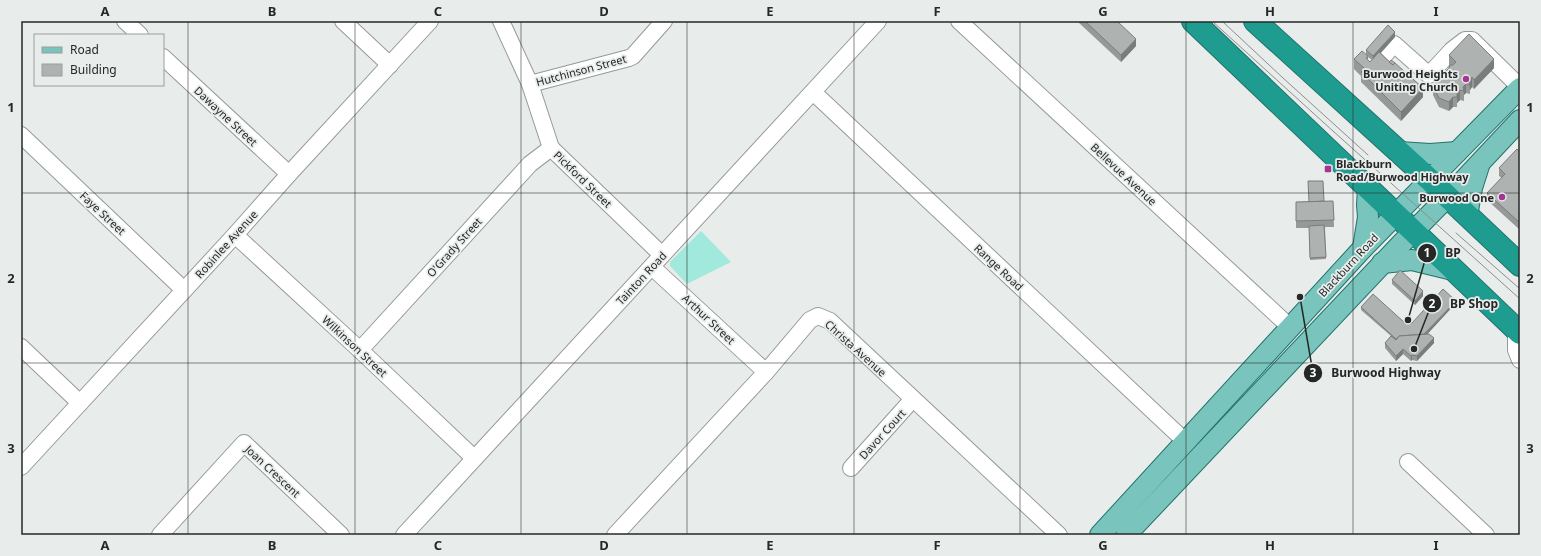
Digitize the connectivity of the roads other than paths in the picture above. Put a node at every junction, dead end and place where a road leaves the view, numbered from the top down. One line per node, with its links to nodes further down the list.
1 (125, 21): 10 (street)
2 (343, 21): 13 (street)
3 (430, 21): 13 (street, Robinlee Avenue)
4 (501, 21): 14 (street, Pickford Street)
5 (664, 21): 14 (street, Hutchinson Street)
6 (878, 21): 16 (street, Tainton Road)
7 (959, 21): 37 (street, Bellevue Avenue)
8 (1193, 21): 25 (highway)
9 (1255, 21): 20 (highway)
10 (139, 34)
11 (1383, 56): 15 (street)
12 (164, 58): 23 (street, Dawayne Street)
13 (390, 64): 23 (street, Robinlee Avenue)
14 (530, 84): 19 (street, Pickford Street)
15 (1520, 88): 21 (main road, Blackburn Road)
16 (813, 92): 32 (street, Tainton Road); 45 (street, Range Road)
17 (1520, 120): 22 (main road)
18 (21, 136): 36 (street, Faye Street)
19 (551, 148): 32 (street, Pickford Street); 40 (street, O'Grady Street)
20 (1399, 152): 21 (main road); 24 (highway)
21 (1457, 152): 24 (main road, Blackburn Road)
22 (1480, 162): 26 (main road); 28 (main road)
23 (289, 174): 30 (street, Robinlee Avenue)
24 (1430, 180): 26 (highway); 27 (main road, Blackburn Road)
25 (1368, 188): 27 (highway); 31 (main road)
26 (1447, 196): 28 (highway); 29 (main road)
27 (1396, 215): 29 (highway); 31 (main road, Blackburn Road)
28 (1467, 216): 34 (highway)
29 (1413, 231): 33 (main road); 35 (highway)
30 (235, 235): 36 (street, Robinlee Avenue); 40 (street, Wilkinson Street)
31 (1363, 248): 37 (main road, Blackburn Road)
32 (657, 261): 42 (street, Arthur Street); 46 (street, Tainton Road)
33 (1382, 263): 35 (main road); 56 (main road)
34 (1520, 265)
35 (1453, 270): 38 (highway)
36 (184, 290): 44 (street, Robinlee Avenue)
37 (1290, 327): 45 (main road, Blackburn Road)
38 (1518, 331): 41 (street)
39 (21, 347): 44 (street)
40 (360, 350): 46 (street, Wilkinson Street)
41 (1520, 360)
42 (766, 372): 43 (street, Christa Avenue); 53 (street, Christa Avenue)
43 (912, 400): 49 (street, Davor Court); 54 (street, Christa Avenue)
44 (80, 403): 48 (street, Robinlee Avenue)
45 (1186, 442): 55 (main road, Blackburn Road)
46 (474, 458): 52 (street, Tainton Road)
47 (1408, 462): 57 (street)
48 (21, 467)
49 (851, 468)
50 (160, 535): 51 (street, Joan Crescent)
51 (341, 535)
52 (404, 535)
53 (615, 535)
54 (1059, 535)
55 (1100, 535)
56 (1126, 535)
57 (1486, 535)

